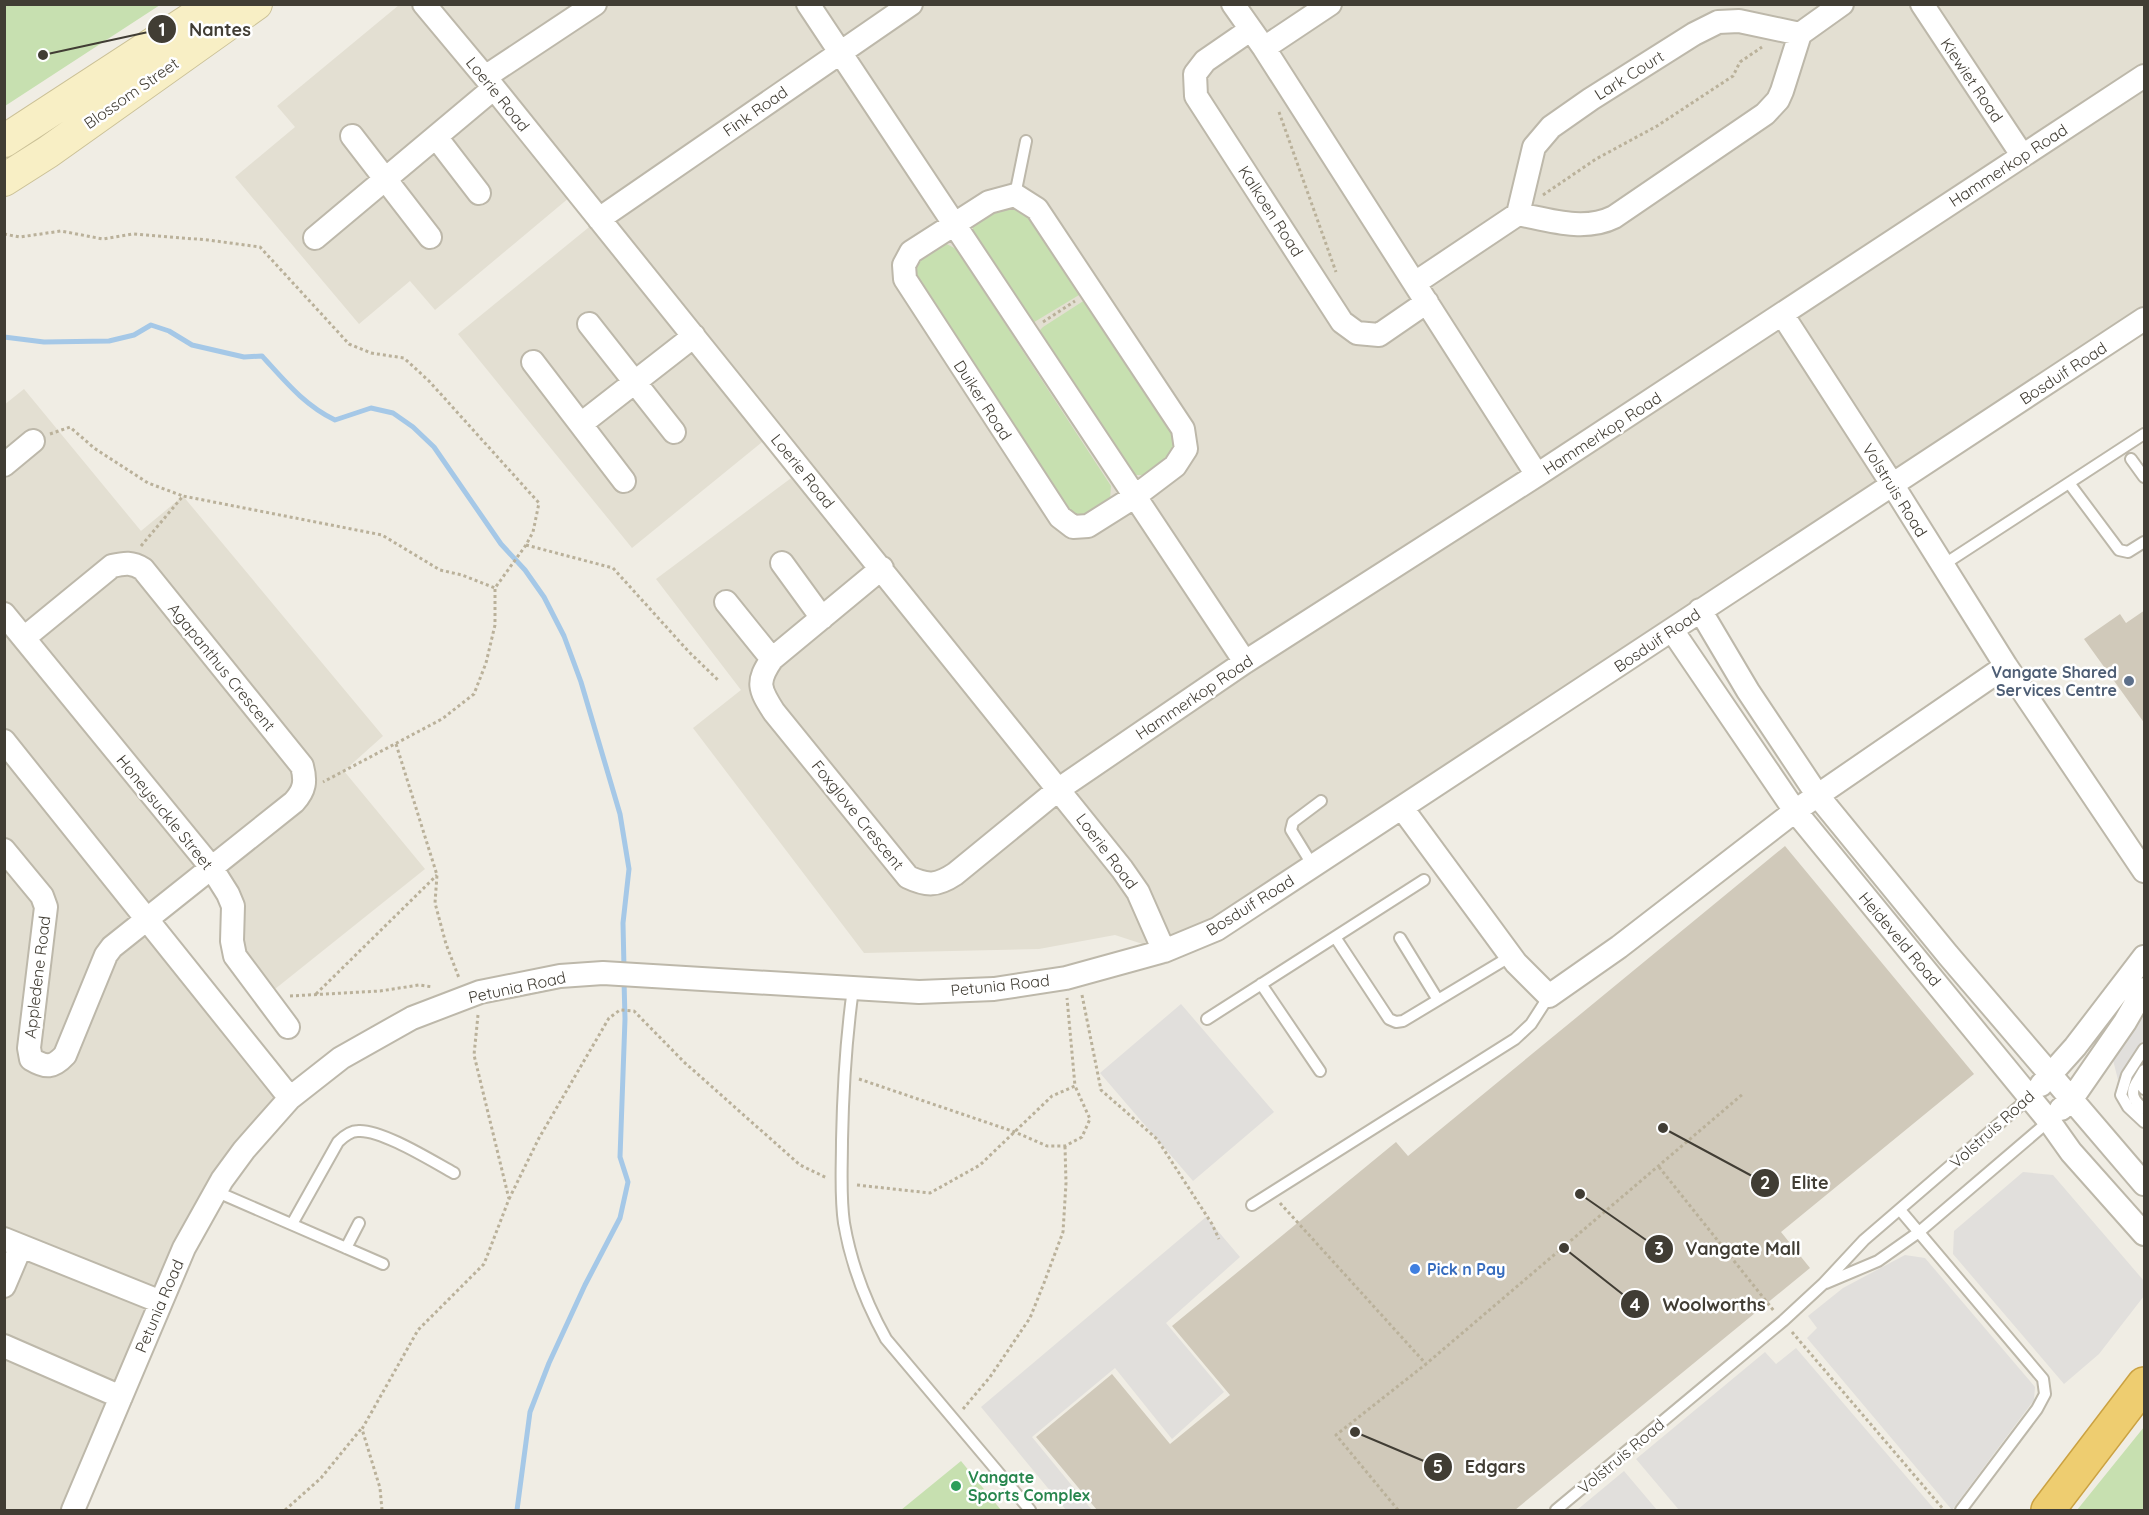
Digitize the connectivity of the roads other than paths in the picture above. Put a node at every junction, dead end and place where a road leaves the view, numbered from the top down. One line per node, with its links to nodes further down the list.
1 (214, 4): 17 (street, Blossom Street)
2 (256, 4): 21 (street, Blossom Street)
3 (424, 4): 16 (street, Loerie Road)
4 (595, 4): 16 (street)
5 (807, 4): 14 (street)
6 (911, 4): 14 (street, Fink Road)
7 (1233, 4): 11 (street)
8 (1330, 4): 13 (street)
9 (1842, 4): 12 (street)
10 (1922, 4): 22 (street, Kiewiet Road)
11 (1250, 30): 13 (street); 33 (street, Kalkoen Road)
12 (1800, 34): 27 (street); 27 (street, Lark Court)
13 (1263, 48): 32 (street)
14 (839, 52): 28 (street, Fink Road); 29 (street)
15 (2145, 76): 22 (street, Hammerkop Road)
16 (489, 83): 19 (street); 28 (street, Loerie Road)
17 (17, 133): 21 (street)
18 (352, 136): 23 (street)
19 (436, 137): 23 (street); 25 (street)
20 (1026, 141): 26 (lane)
21 (48, 152): 24 (street, Blossom Street)
22 (2022, 155): 34 (street, Hammerkop Road)
23 (386, 179): 30 (street); 31 (street)
24 (4, 180)
25 (479, 193)
26 (1015, 195): 29 (street, Duiker Road); 51 (street, Duiker Road)
27 (1518, 214): 32 (street)
28 (599, 219): 37 (street, Loerie Road)
29 (955, 223): 51 (street); 51 (street, Duiker Road)
30 (430, 237)
31 (315, 238)
32 (1415, 283): 33 (street)
33 (1427, 302): 47 (street)
34 (1782, 314): 47 (street, Hammerkop Road); 50 (street, Volstruis Road)
35 (2145, 319): 50 (street, Bosduif Road)
36 (590, 324): 39 (street)
37 (694, 336): 39 (street); 55 (street, Loerie Road)
38 (533, 362): 40 (street)
39 (635, 382): 40 (street); 41 (street)
40 (581, 423): 48 (street)
41 (674, 432)
42 (2145, 434): 49 (lane)
43 (33, 441): 45 (street)
44 (2131, 459): 46 (lane)
45 (4, 465)
46 (2142, 470)
47 (1537, 475): 63 (street, Hammerkop Road)
48 (624, 481)
49 (2069, 483): 52 (lane); 54 (lane)
50 (1892, 484): 54 (street, Volstruis Road); 57 (street, Bosduif Road)
51 (1134, 497): 63 (street)
52 (2145, 542)
53 (782, 563): 59 (street)
54 (1943, 565): 64 (street, Volstruis Road)
55 (882, 568): 59 (street, Foxglove Crescent); 66 (street, Loerie Road)
56 (726, 602): 62 (street)
57 (1701, 610): 60 (street, Bosduif Road); 67 (street, Heideveld Road)
58 (4, 615): 61 (street, Honeysuckle Street)
59 (822, 618): 62 (street, Foxglove Crescent)
60 (1672, 630): 69 (street, Bosduif Road); 70 (street, Heideveld Road)
61 (24, 638): 74 (street, Honeysuckle Street); 74 (street, Agapanthus Crescent)
62 (772, 659): 66 (street, Foxglove Crescent)
63 (1245, 662): 66 (street, Hammerkop Road)
64 (2006, 666): 67 (street); 71 (street, Volstruis Road)
65 (4, 741): 77 (street)
66 (1059, 789): 80 (street, Loerie Road)
67 (1818, 796): 70 (street); 93 (street, Heideveld Road)
68 (1321, 801): 73 (lane)
69 (1401, 808): 73 (street, Bosduif Road); 81 (street)
70 (1795, 811): 86 (street); 95 (street, Heideveld Road)
71 (2136, 841): 75 (street, Volstruis Road)
72 (4, 849): 77 (street, Appledene Road)
73 (1313, 866): 80 (street, Bosduif Road)
74 (211, 867): 77 (street); 89 (street, Honeysuckle Street)
75 (2145, 871)
76 (1424, 880): 78 (lane)
77 (147, 919): 96 (street)
78 (1335, 937): 83 (lane); 87 (lane)
79 (1400, 938): 87 (lane)
80 (1164, 951): 84 (street, Petunia Road)
81 (1511, 956): 86 (street); 87 (lane)
82 (2145, 957): 93 (street, Volstruis Road)
83 (1261, 984): 88 (lane); 92 (lane)
84 (853, 989): 96 (street, Petunia Road); 120 (lane)
85 (2145, 989): 97 (street, Volstruis Road)
86 (1549, 996): 104 (lane)
87 (1438, 1000)
88 (1207, 1019)
89 (288, 1027)
90 (2145, 1049): 100 (lane)
91 (2145, 1070): 94 (lane)
92 (1320, 1071)
93 (2051, 1074): 95 (street, Volstruis Road); 97 (street, Heideveld Road)
94 (2141, 1085): 98 (lane)
95 (2030, 1097): 99 (street, Heideveld Road); 105 (lane, Volstruis Road)
96 (290, 1098): 103 (street, Petunia Road)
97 (2071, 1100): 99 (street, Volstruis Road); 102 (street, Heideveld Road)
98 (2145, 1109)
99 (2049, 1121): 108 (lane, Volstruis Road); 109 (street, Heideveld Road)
100 (2145, 1122)
101 (454, 1173): 107 (lane)
102 (2145, 1184)
103 (215, 1191): 107 (lane); 115 (street, Petunia Road)
104 (1252, 1205)
105 (1900, 1210): 108 (lane); 113 (lane, Volstruis Road)
106 (359, 1223): 111 (lane)
107 (292, 1224): 111 (lane)
108 (1919, 1232): 113 (lane, Volstruis Road); 122 (lane)
109 (2145, 1234)
110 (13, 1243): 114 (street); 115 (street)
111 (346, 1248): 112 (lane)
112 (383, 1264)
113 (1823, 1284): 121 (lane, Volstruis Road)
114 (4, 1286)
115 (161, 1302): 118 (street, Petunia Road)
116 (4, 1346): 118 (street)
117 (2145, 1384): 123 (highway)
118 (121, 1397): 119 (street, Petunia Road)
119 (73, 1510)
120 (1030, 1510)
121 (1556, 1510)
122 (1961, 1510)
123 (2048, 1510)

